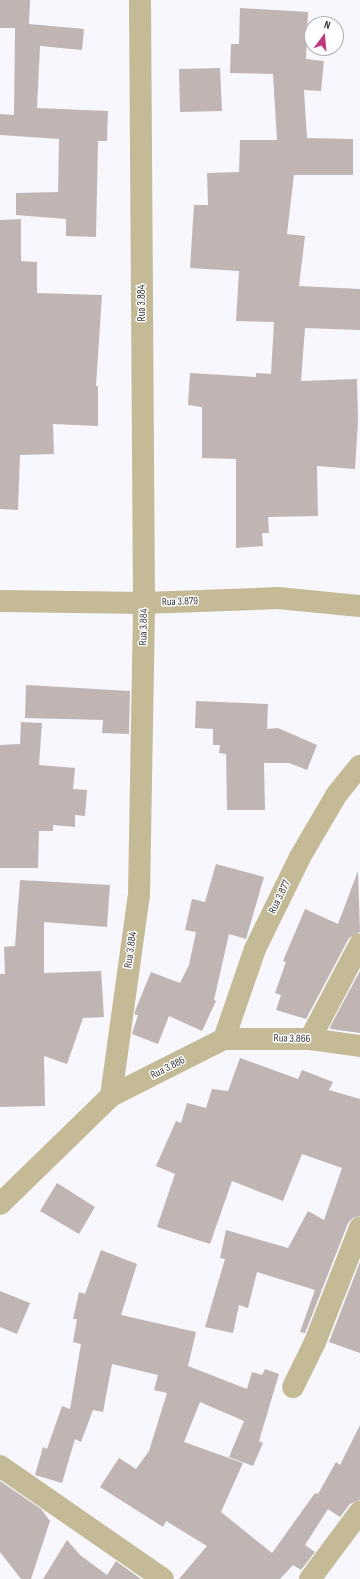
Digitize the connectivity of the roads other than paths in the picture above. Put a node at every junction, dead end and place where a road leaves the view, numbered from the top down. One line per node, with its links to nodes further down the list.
1 (140, 0): 3 (street, Rua 3.884)
2 (0, 601): 3 (street, Rua 3.879)
3 (144, 603): 4 (street, Rua 3.879); 10 (street, Rua 3.884)
4 (360, 606)
5 (360, 766): 7 (street, Rua 3.877)
6 (360, 944): 8 (street)
7 (224, 1039): 8 (street, Rua 3.866); 10 (street, Rua 3.886)
8 (310, 1039): 9 (street, Rua 3.866)
9 (360, 1046)
10 (111, 1096): 11 (street)
11 (0, 1204)
12 (360, 1228): 13 (street)
13 (293, 1387)
14 (0, 1466): 16 (street)
15 (360, 1512): 17 (street)
16 (163, 1579)
17 (310, 1579)

